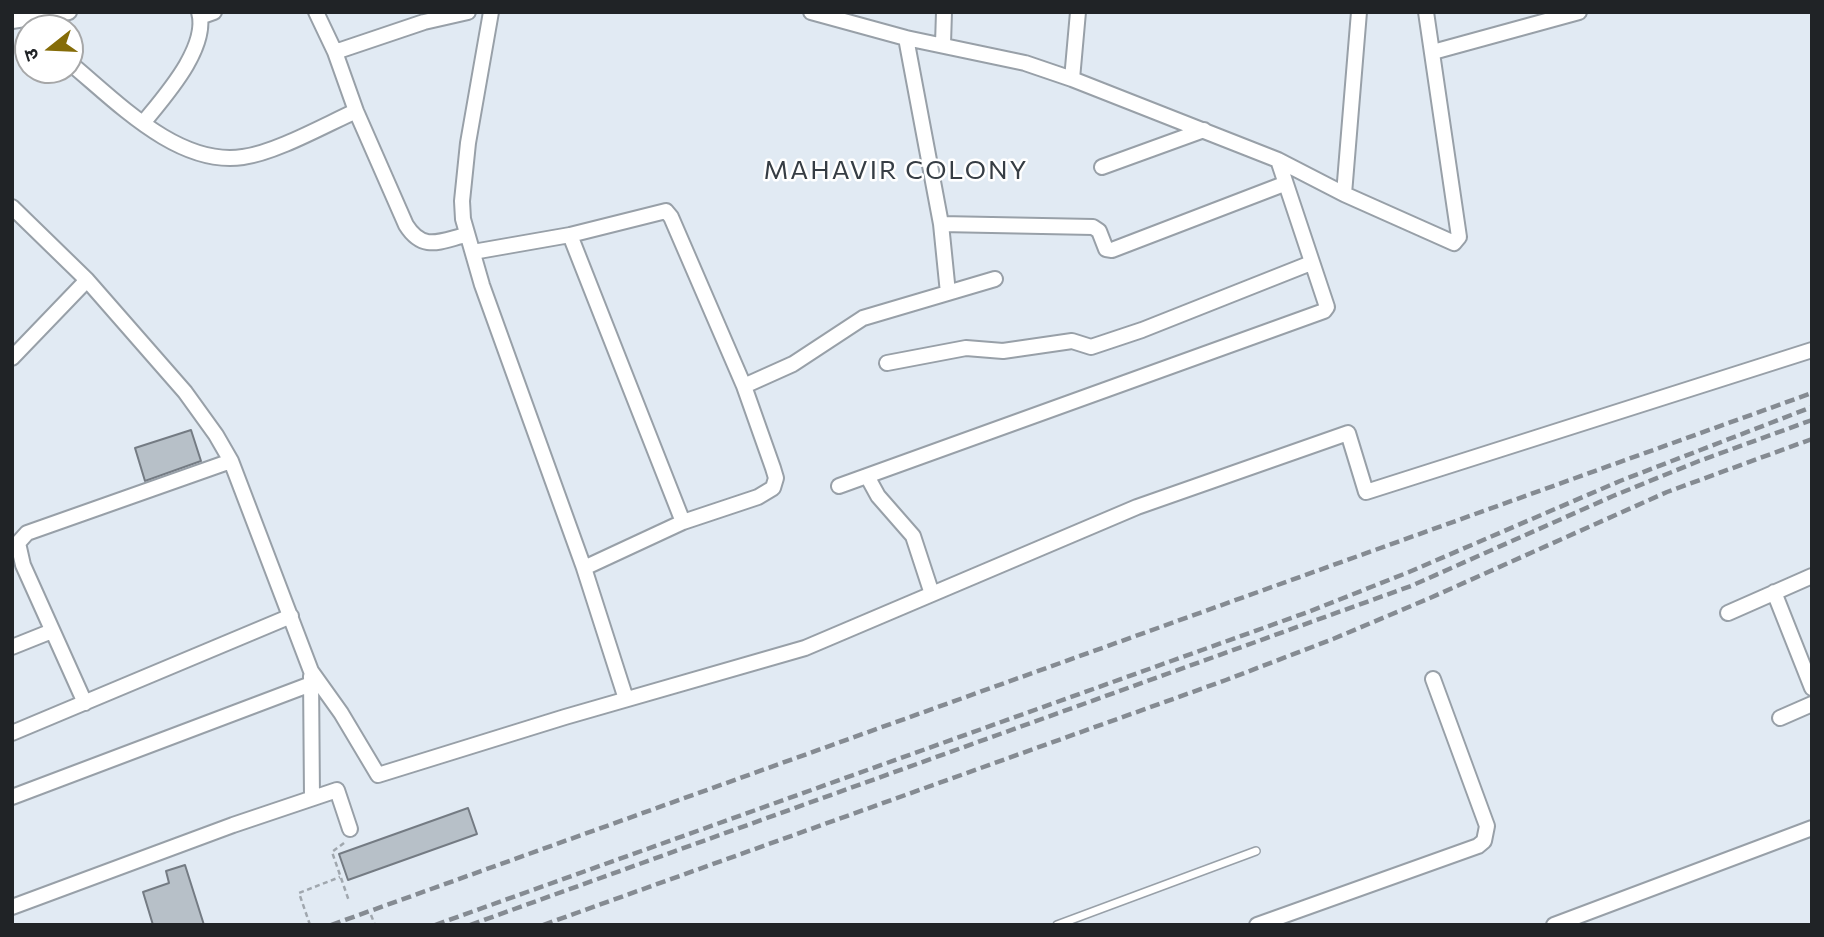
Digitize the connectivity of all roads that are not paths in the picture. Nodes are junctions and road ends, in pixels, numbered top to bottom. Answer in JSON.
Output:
{"nodes":[{"id":1,"x":316,"y":12,"type":"edge"},
{"id":2,"x":468,"y":12,"type":"edge"},
{"id":3,"x":491,"y":12,"type":"edge"},
{"id":4,"x":811,"y":12,"type":"edge"},
{"id":5,"x":944,"y":12,"type":"edge"},
{"id":6,"x":1078,"y":12,"type":"edge"},
{"id":7,"x":1359,"y":12,"type":"edge"},
{"id":8,"x":1426,"y":12,"type":"edge"},
{"id":9,"x":1578,"y":12,"type":"edge"},
{"id":10,"x":205,"y":14,"type":"edge"},
{"id":11,"x":1546,"y":17,"type":"edge"},
{"id":12,"x":906,"y":38,"type":"junction"},
{"id":13,"x":943,"y":44,"type":"junction"},
{"id":14,"x":335,"y":52,"type":"junction"},
{"id":15,"x":1433,"y":52,"type":"junction"},
{"id":16,"x":84,"y":74,"type":"edge"},
{"id":17,"x":1072,"y":79,"type":"junction"},
{"id":18,"x":356,"y":111,"type":"junction"},
{"id":19,"x":144,"y":123,"type":"junction"},
{"id":20,"x":1204,"y":130,"type":"junction"},
{"id":21,"x":1278,"y":160,"type":"junction"},
{"id":22,"x":1102,"y":167,"type":"dead end"},
{"id":23,"x":1284,"y":184,"type":"junction"},
{"id":24,"x":1344,"y":194,"type":"junction"},
{"id":25,"x":12,"y":208,"type":"edge"},
{"id":26,"x":941,"y":224,"type":"junction"},
{"id":27,"x":466,"y":235,"type":"junction"},
{"id":28,"x":570,"y":235,"type":"junction"},
{"id":29,"x":473,"y":252,"type":"junction"},
{"id":30,"x":1311,"y":264,"type":"junction"},
{"id":31,"x":995,"y":279,"type":"dead end"},
{"id":32,"x":87,"y":280,"type":"junction"},
{"id":33,"x":948,"y":293,"type":"junction"},
{"id":34,"x":1812,"y":350,"type":"edge"},
{"id":35,"x":12,"y":358,"type":"edge"},
{"id":36,"x":887,"y":362,"type":"dead end"},
{"id":37,"x":744,"y":386,"type":"junction"},
{"id":38,"x":231,"y":461,"type":"junction"},
{"id":39,"x":867,"y":475,"type":"junction"},
{"id":40,"x":839,"y":486,"type":"dead end"},
{"id":41,"x":683,"y":522,"type":"junction"},
{"id":42,"x":18,"y":567,"type":"edge"},
{"id":43,"x":584,"y":568,"type":"junction"},
{"id":44,"x":1812,"y":576,"type":"edge"},
{"id":45,"x":1774,"y":592,"type":"junction"},
{"id":46,"x":932,"y":594,"type":"junction"},
{"id":47,"x":1728,"y":613,"type":"dead end"},
{"id":48,"x":291,"y":617,"type":"junction"},
{"id":49,"x":52,"y":631,"type":"junction"},
{"id":50,"x":12,"y":646,"type":"edge"},
{"id":51,"x":311,"y":678,"type":"junction"},
{"id":52,"x":1433,"y":680,"type":"dead end"},
{"id":53,"x":1812,"y":688,"type":"edge"},
{"id":54,"x":626,"y":699,"type":"junction"},
{"id":55,"x":85,"y":703,"type":"junction"},
{"id":56,"x":1812,"y":704,"type":"edge"},
{"id":57,"x":1780,"y":718,"type":"dead end"},
{"id":58,"x":12,"y":733,"type":"edge"},
{"id":59,"x":12,"y":797,"type":"edge"},
{"id":60,"x":312,"y":798,"type":"junction"},
{"id":61,"x":1812,"y":828,"type":"edge"},
{"id":62,"x":350,"y":829,"type":"road end"},
{"id":63,"x":1256,"y":851,"type":"dead end"},
{"id":64,"x":12,"y":908,"type":"edge"},
{"id":65,"x":1058,"y":924,"type":"edge"},
{"id":66,"x":1257,"y":925,"type":"edge"},
{"id":67,"x":1554,"y":925,"type":"edge"}],
"edges":[{"from":1,"to":14,"type":"street"},
{"from":2,"to":14,"type":"street"},
{"from":3,"to":27,"type":"street"},
{"from":4,"to":12,"type":"street"},
{"from":5,"to":13,"type":"street"},
{"from":6,"to":17,"type":"street"},
{"from":7,"to":24,"type":"street"},
{"from":8,"to":15,"type":"street"},
{"from":9,"to":11,"type":"street"},
{"from":10,"to":19,"type":"street"},
{"from":11,"to":15,"type":"street"},
{"from":12,"to":13,"type":"street"},
{"from":12,"to":26,"type":"street"},
{"from":13,"to":17,"type":"street"},
{"from":14,"to":18,"type":"street"},
{"from":15,"to":24,"type":"street"},
{"from":16,"to":19,"type":"street"},
{"from":17,"to":20,"type":"street"},
{"from":18,"to":19,"type":"street"},
{"from":18,"to":27,"type":"street"},
{"from":20,"to":21,"type":"street"},
{"from":20,"to":22,"type":"street"},
{"from":21,"to":23,"type":"street"},
{"from":21,"to":24,"type":"street"},
{"from":23,"to":26,"type":"street"},
{"from":23,"to":30,"type":"street"},
{"from":25,"to":32,"type":"street"},
{"from":26,"to":33,"type":"street"},
{"from":27,"to":29,"type":"street"},
{"from":28,"to":29,"type":"street"},
{"from":28,"to":37,"type":"street"},
{"from":28,"to":41,"type":"street"},
{"from":29,"to":43,"type":"street"},
{"from":30,"to":36,"type":"street"},
{"from":30,"to":39,"type":"street"},
{"from":31,"to":33,"type":"street"},
{"from":32,"to":35,"type":"street"},
{"from":32,"to":38,"type":"street"},
{"from":33,"to":37,"type":"street"},
{"from":34,"to":46,"type":"street"},
{"from":37,"to":41,"type":"street"},
{"from":38,"to":42,"type":"street"},
{"from":38,"to":48,"type":"street"},
{"from":39,"to":40,"type":"street"},
{"from":39,"to":46,"type":"street"},
{"from":41,"to":43,"type":"street"},
{"from":42,"to":49,"type":"street"},
{"from":43,"to":54,"type":"street"},
{"from":44,"to":45,"type":"street"},
{"from":45,"to":47,"type":"street"},
{"from":45,"to":53,"type":"street"},
{"from":46,"to":54,"type":"street"},
{"from":48,"to":51,"type":"street"},
{"from":48,"to":55,"type":"street"},
{"from":49,"to":50,"type":"street"},
{"from":49,"to":55,"type":"street"},
{"from":51,"to":54,"type":"street"},
{"from":51,"to":59,"type":"street"},
{"from":51,"to":60,"type":"street"},
{"from":52,"to":66,"type":"street"},
{"from":55,"to":58,"type":"street"},
{"from":56,"to":57,"type":"street"},
{"from":60,"to":62,"type":"street"},
{"from":60,"to":64,"type":"street"},
{"from":61,"to":67,"type":"street"},
{"from":63,"to":65,"type":"lane"}]}
